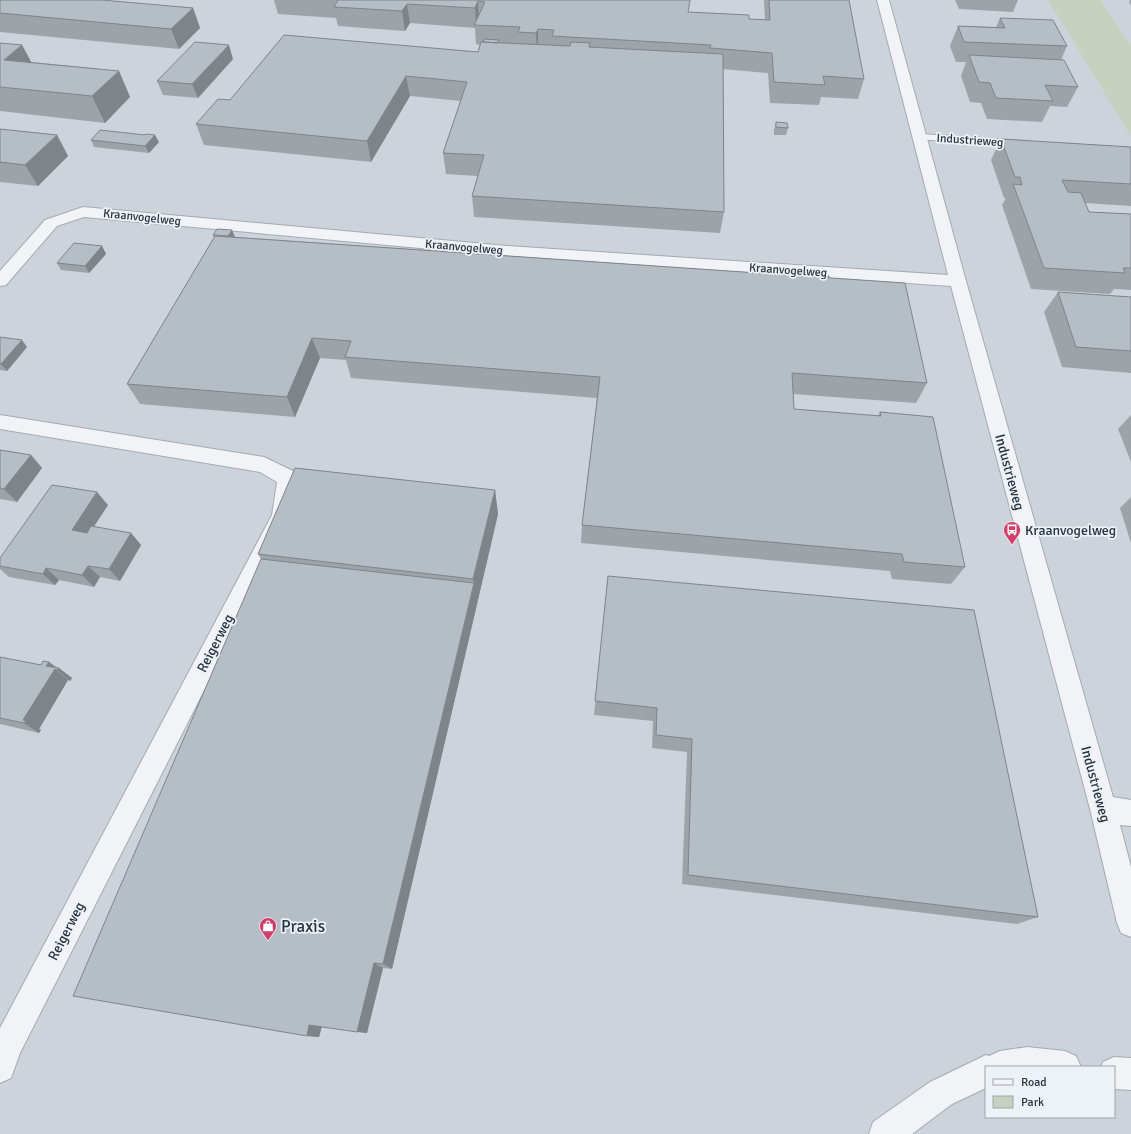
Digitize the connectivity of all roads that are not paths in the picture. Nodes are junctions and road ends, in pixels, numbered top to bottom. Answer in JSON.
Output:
{"nodes":[{"id":1,"x":883,"y":0,"type":"edge"},
{"id":2,"x":921,"y":137,"type":"junction"},
{"id":3,"x":1037,"y":144,"type":"edge"},
{"id":4,"x":0,"y":281,"type":"edge"},
{"id":5,"x":958,"y":281,"type":"junction"},
{"id":6,"x":0,"y":422,"type":"edge"},
{"id":7,"x":1103,"y":809,"type":"junction"},
{"id":8,"x":1131,"y":813,"type":"edge"},
{"id":9,"x":1131,"y":923,"type":"edge"},
{"id":10,"x":1007,"y":1066,"type":"edge"},
{"id":11,"x":1056,"y":1066,"type":"edge"},
{"id":12,"x":0,"y":1067,"type":"edge"},
{"id":13,"x":985,"y":1071,"type":"edge"},
{"id":14,"x":1115,"y":1072,"type":"edge"},
{"id":15,"x":1131,"y":1074,"type":"edge"},
{"id":16,"x":888,"y":1133,"type":"edge"}],
"edges":[{"from":1,"to":2,"type":"street","name":"Industrieweg"},
{"from":2,"to":3,"type":"lane","name":"Industrieweg"},
{"from":2,"to":5,"type":"street","name":"Industrieweg"},
{"from":4,"to":5,"type":"street","name":"Kraanvogelweg"},
{"from":5,"to":7,"type":"street","name":"Industrieweg"},
{"from":6,"to":12,"type":"street","name":"Reigerweg"},
{"from":7,"to":8,"type":"street"},
{"from":7,"to":9,"type":"street","name":"Industrieweg"},
{"from":10,"to":11,"type":"street"},
{"from":13,"to":16,"type":"street"},
{"from":14,"to":15,"type":"street"}]}
